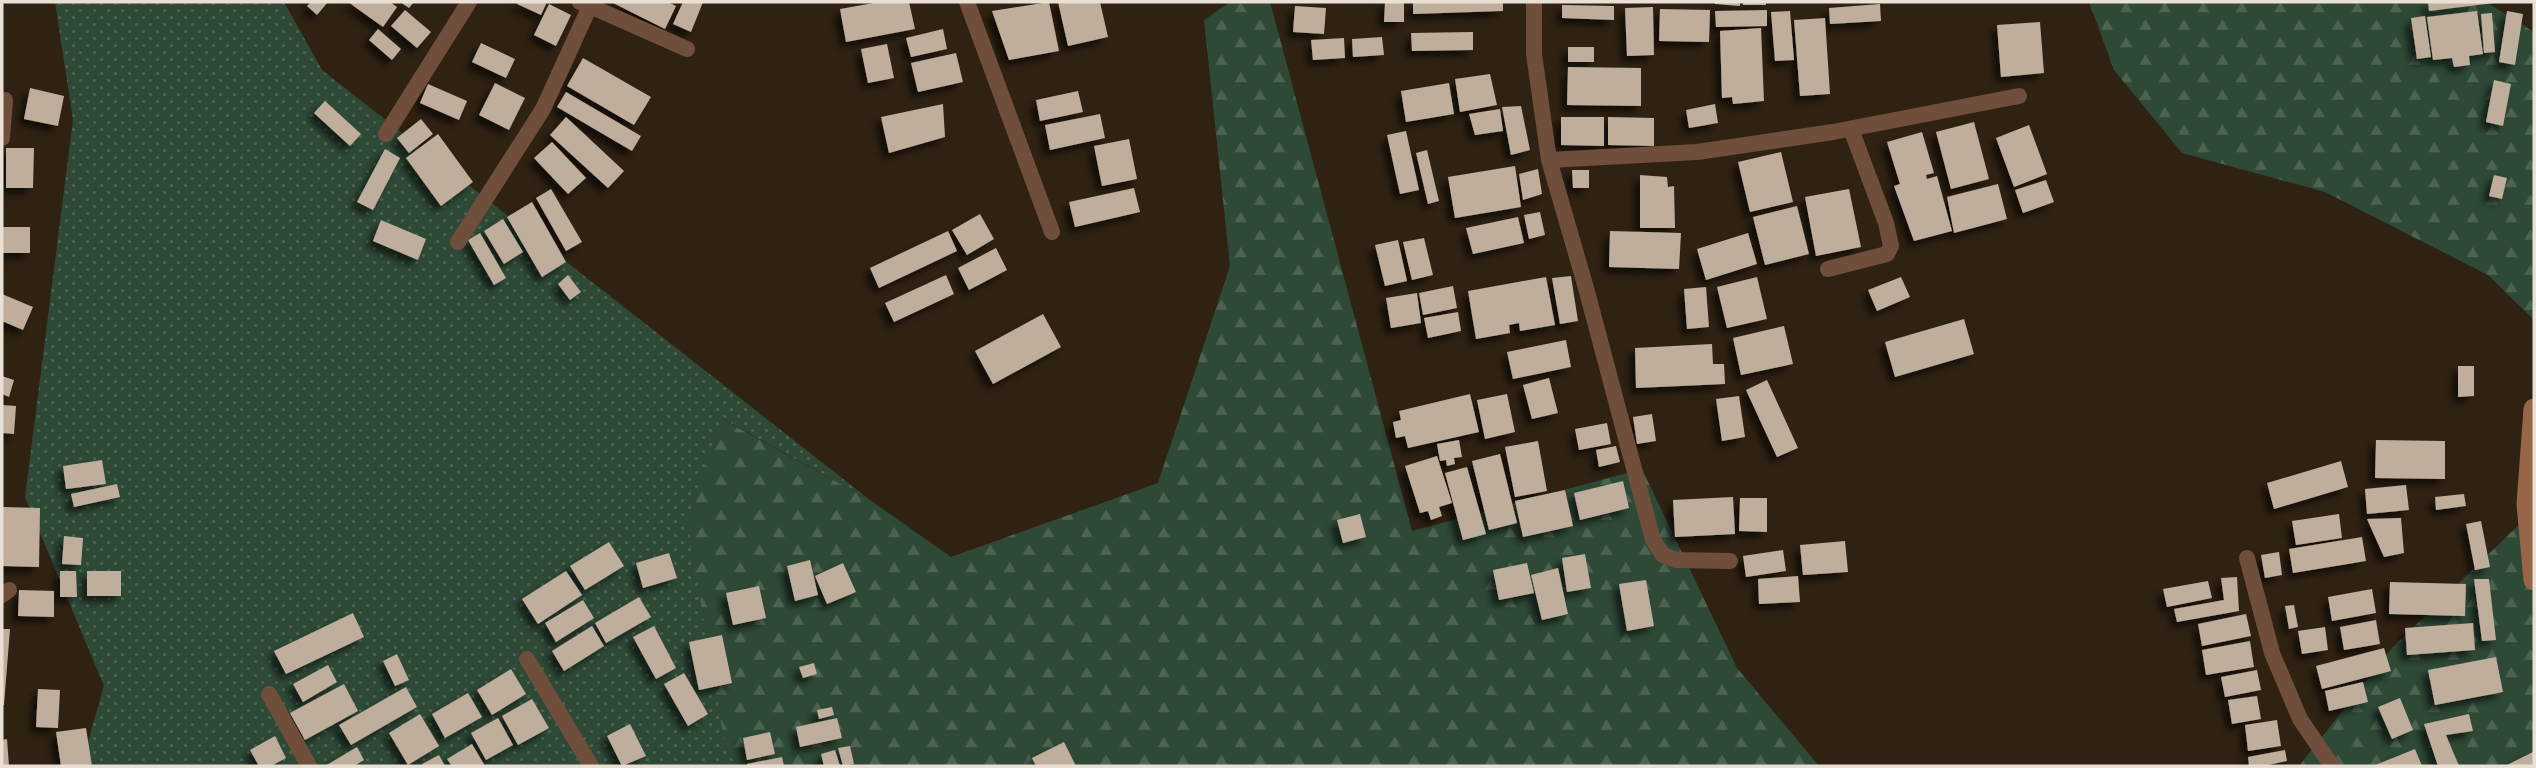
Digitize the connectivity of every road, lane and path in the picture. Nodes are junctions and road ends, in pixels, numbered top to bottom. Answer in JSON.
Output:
{"nodes":[{"id":1,"x":469,"y":2,"type":"edge"},
{"id":2,"x":967,"y":2,"type":"edge"},
{"id":3,"x":1534,"y":2,"type":"edge"},
{"id":4,"x":585,"y":4,"type":"edge"},
{"id":5,"x":687,"y":49,"type":"dead end"},
{"id":6,"x":2019,"y":96,"type":"dead end"},
{"id":7,"x":5,"y":100,"type":"dead end"},
{"id":8,"x":1851,"y":129,"type":"junction"},
{"id":9,"x":386,"y":134,"type":"dead end"},
{"id":10,"x":2,"y":138,"type":"edge"},
{"id":11,"x":1549,"y":160,"type":"junction"},
{"id":12,"x":1052,"y":232,"type":"dead end"},
{"id":13,"x":458,"y":242,"type":"dead end"},
{"id":14,"x":1828,"y":269,"type":"dead end"},
{"id":15,"x":2534,"y":409,"type":"edge"},
{"id":16,"x":2247,"y":558,"type":"dead end"},
{"id":17,"x":1730,"y":561,"type":"dead end"},
{"id":18,"x":2534,"y":580,"type":"edge"},
{"id":19,"x":527,"y":659,"type":"dead end"},
{"id":20,"x":269,"y":694,"type":"dead end"},
{"id":21,"x":309,"y":766,"type":"edge"},
{"id":22,"x":591,"y":766,"type":"edge"},
{"id":23,"x":2332,"y":766,"type":"edge"}],
"edges":[{"from":1,"to":9,"type":"street"},
{"from":2,"to":12,"type":"street"},
{"from":3,"to":11,"type":"street"},
{"from":4,"to":5,"type":"street"},
{"from":4,"to":13,"type":"street"},
{"from":6,"to":8,"type":"street"},
{"from":7,"to":10,"type":"street"},
{"from":8,"to":11,"type":"street"},
{"from":8,"to":14,"type":"street"},
{"from":11,"to":17,"type":"street"},
{"from":15,"to":18,"type":"street"},
{"from":16,"to":23,"type":"street"},
{"from":19,"to":22,"type":"street"},
{"from":20,"to":21,"type":"street"}]}
